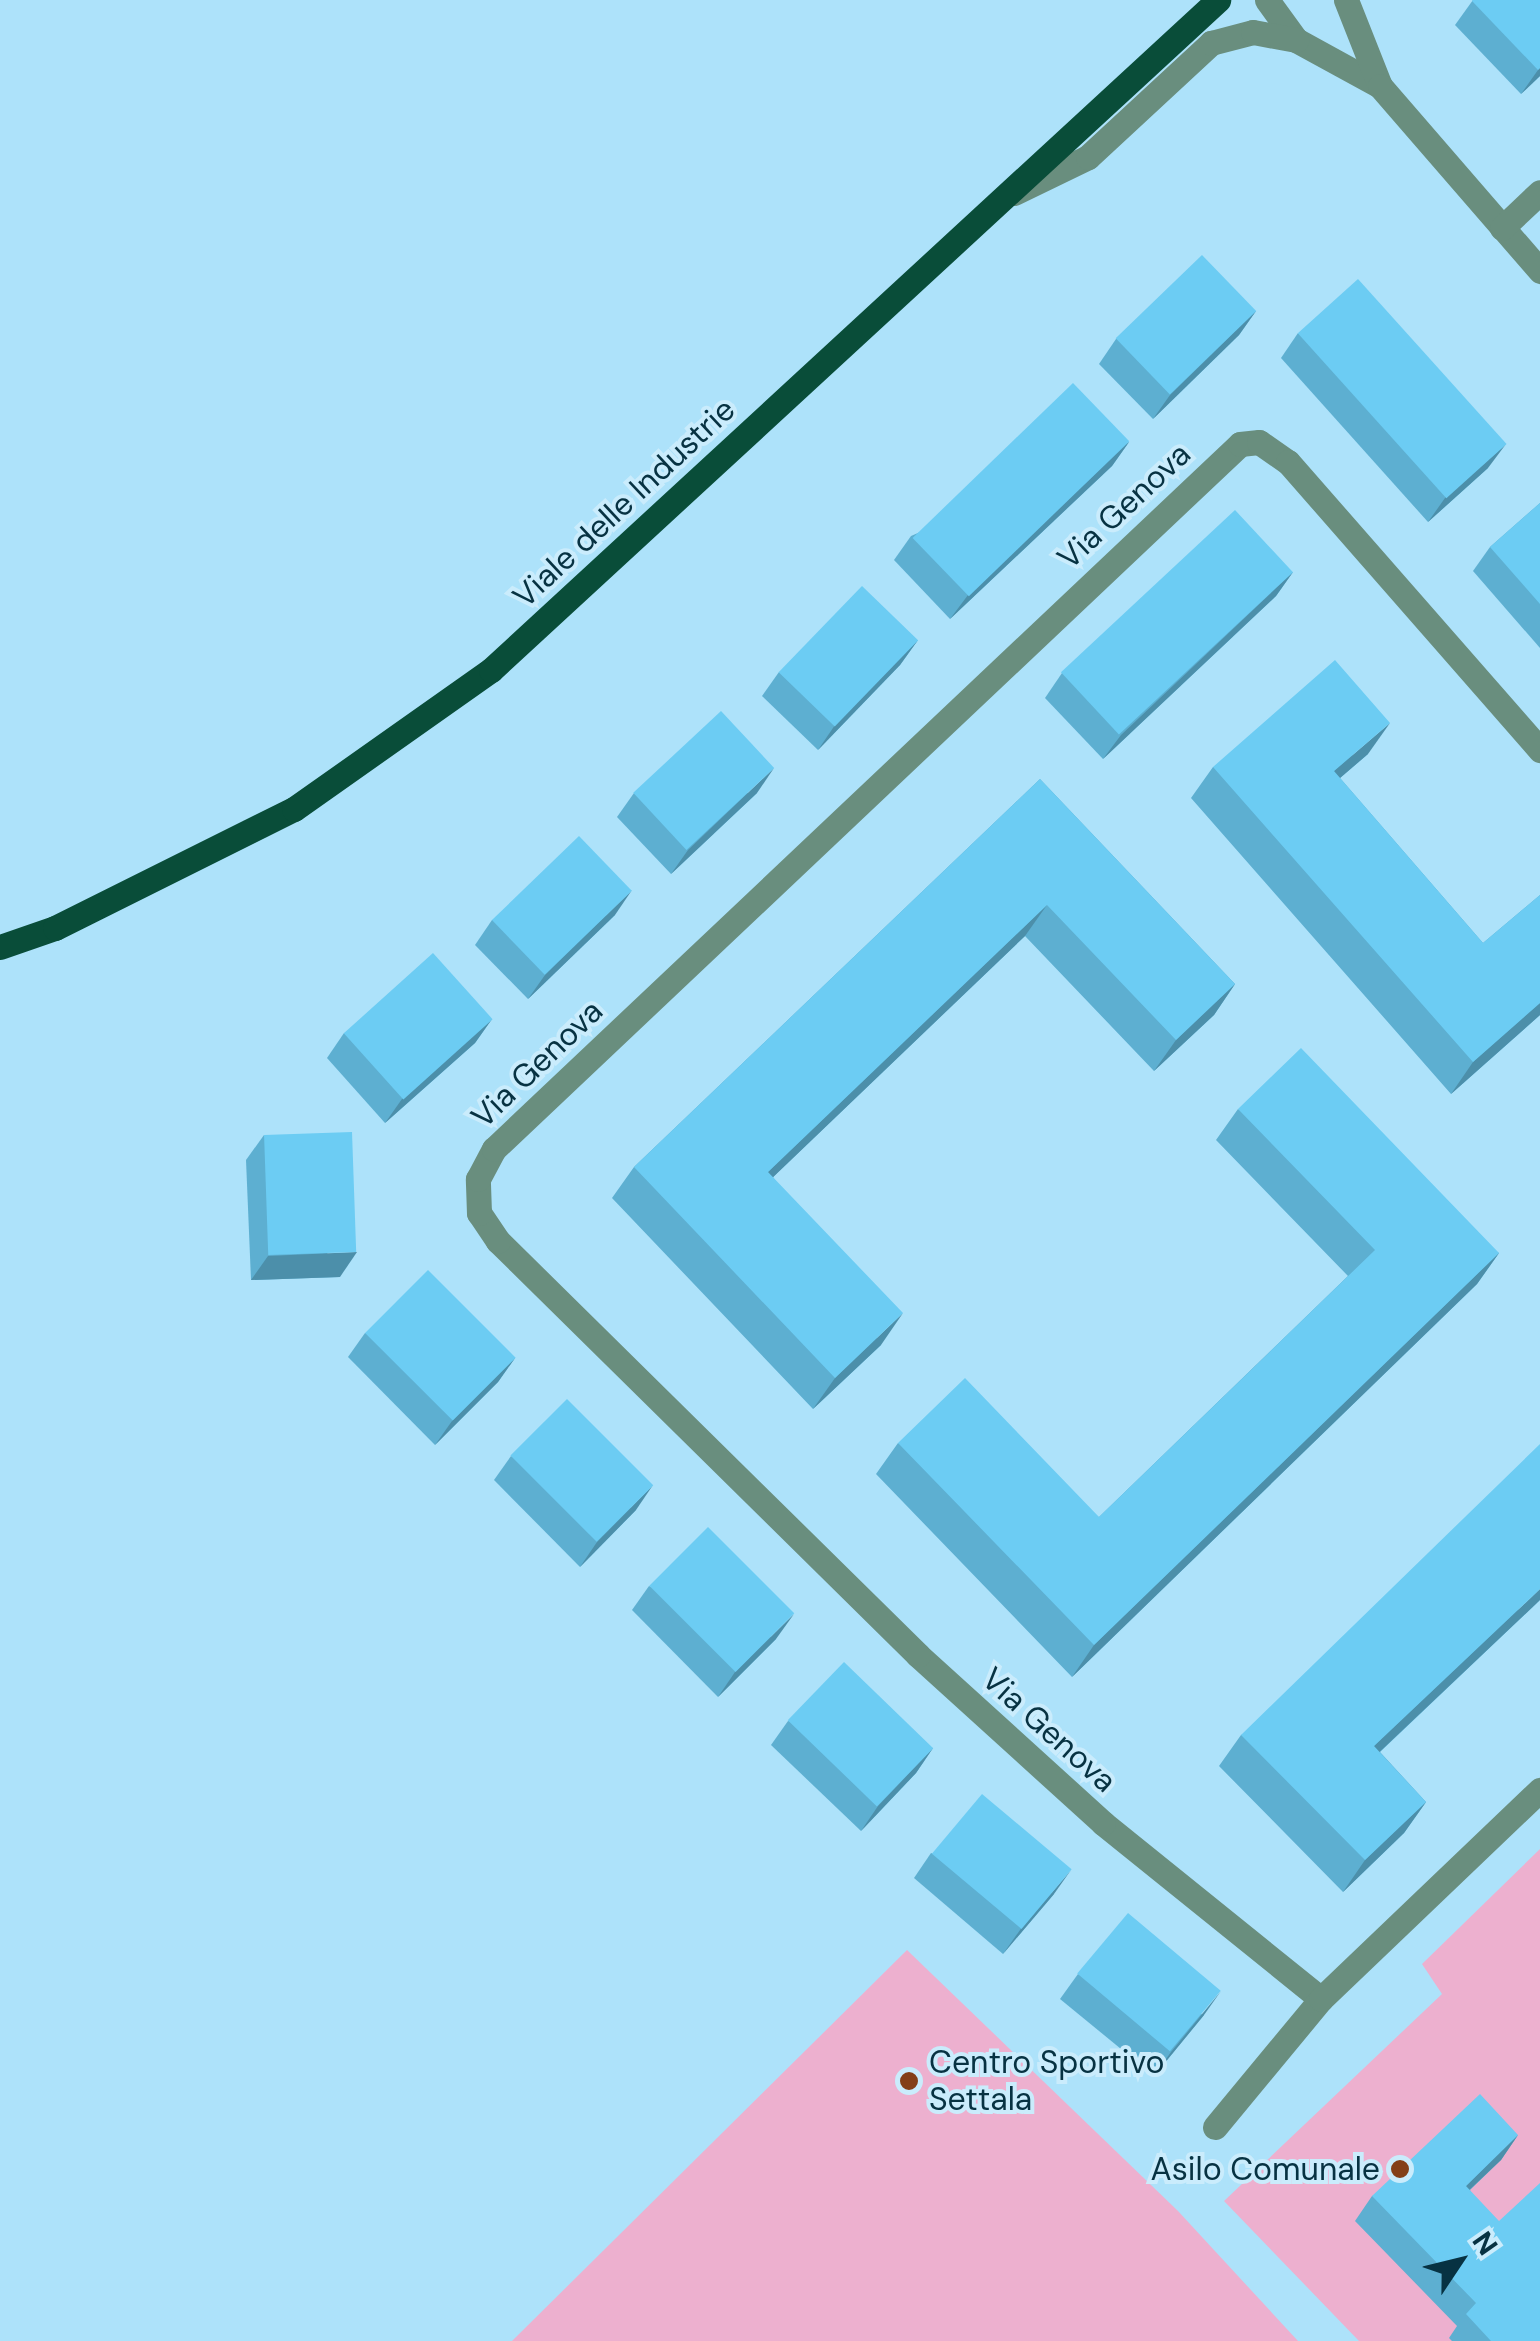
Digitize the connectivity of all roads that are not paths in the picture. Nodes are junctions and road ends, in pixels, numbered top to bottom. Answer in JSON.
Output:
{"nodes":[{"id":1,"x":1218,"y":0,"type":"edge"},
{"id":2,"x":1267,"y":0,"type":"edge"},
{"id":3,"x":1328,"y":0,"type":"edge"},
{"id":4,"x":1346,"y":0,"type":"edge"},
{"id":5,"x":1296,"y":40,"type":"junction"},
{"id":6,"x":1368,"y":58,"type":"junction"},
{"id":7,"x":1380,"y":86,"type":"junction"},
{"id":8,"x":1540,"y":192,"type":"edge"},
{"id":9,"x":996,"y":201,"type":"junction"},
{"id":10,"x":1502,"y":228,"type":"junction"},
{"id":11,"x":1540,"y":271,"type":"edge"},
{"id":12,"x":1540,"y":750,"type":"edge"},
{"id":13,"x":0,"y":947,"type":"edge"},
{"id":14,"x":1540,"y":1790,"type":"edge"},
{"id":15,"x":1321,"y":1998,"type":"junction"},
{"id":16,"x":1215,"y":2127,"type":"dead end"}],
"edges":[{"from":1,"to":9,"type":"main road","name":"Viale delle Industrie"},
{"from":2,"to":5,"type":"street"},
{"from":3,"to":6,"type":"street"},
{"from":4,"to":6,"type":"street"},
{"from":5,"to":7,"type":"street"},
{"from":5,"to":9,"type":"street"},
{"from":6,"to":7,"type":"street"},
{"from":7,"to":10,"type":"street"},
{"from":8,"to":10,"type":"street"},
{"from":9,"to":13,"type":"main road","name":"Viale delle Industrie"},
{"from":10,"to":11,"type":"street"},
{"from":12,"to":15,"type":"street","name":"Via Genova"},
{"from":14,"to":15,"type":"street"},
{"from":15,"to":16,"type":"street"}]}
